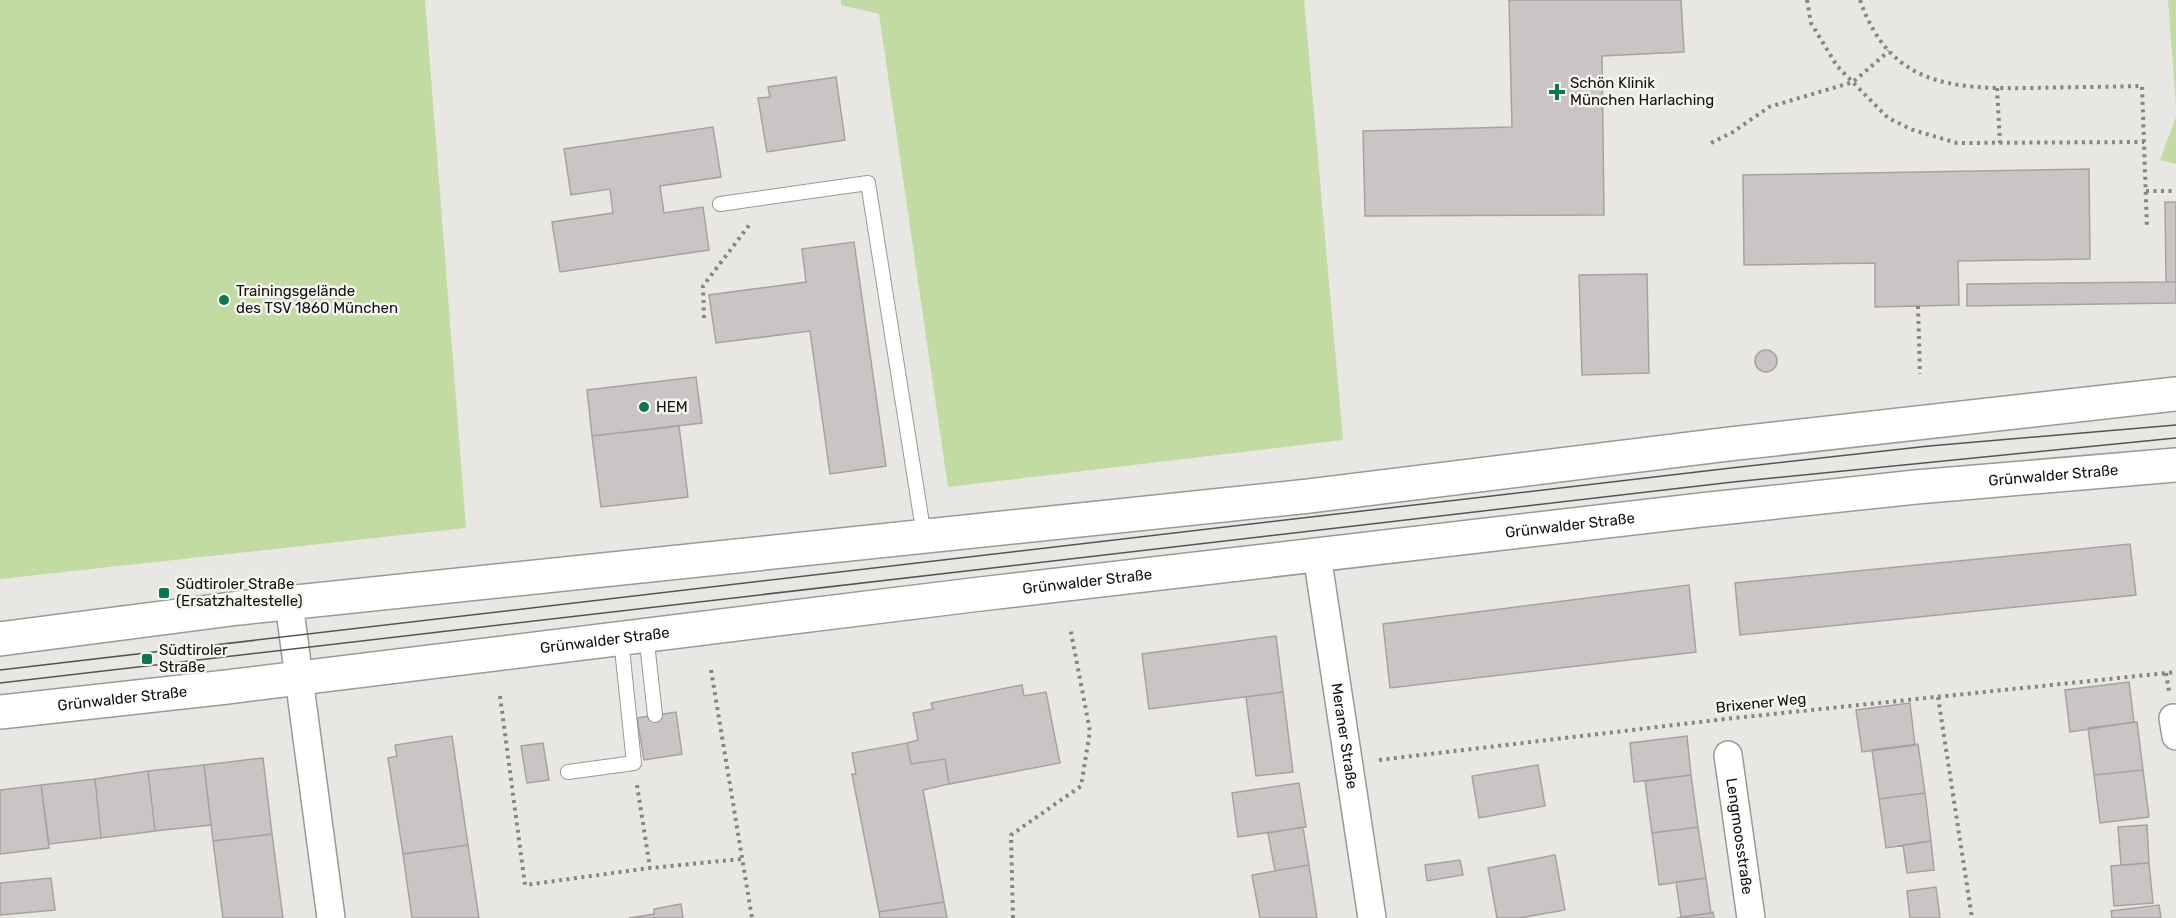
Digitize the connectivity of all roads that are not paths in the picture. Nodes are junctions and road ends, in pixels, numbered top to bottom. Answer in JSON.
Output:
{"nodes":[{"id":1,"x":720,"y":204,"type":"dead end"},
{"id":2,"x":2176,"y":394,"type":"edge"},
{"id":3,"x":2176,"y":465,"type":"edge"},
{"id":4,"x":924,"y":536,"type":"junction"},
{"id":5,"x":1317,"y":555,"type":"junction"},
{"id":6,"x":289,"y":603,"type":"junction"},
{"id":7,"x":633,"y":635,"type":"junction"},
{"id":8,"x":0,"y":639,"type":"edge"},
{"id":9,"x":298,"y":678,"type":"junction"},
{"id":10,"x":0,"y":712,"type":"edge"},
{"id":11,"x":655,"y":715,"type":"dead end"},
{"id":12,"x":1728,"y":755,"type":"dead end"},
{"id":13,"x":568,"y":772,"type":"dead end"},
{"id":14,"x":331,"y":918,"type":"edge"},
{"id":15,"x":1372,"y":918,"type":"edge"},
{"id":16,"x":1751,"y":918,"type":"edge"}],
"edges":[{"from":1,"to":4,"type":"lane"},
{"from":2,"to":4,"type":"main road"},
{"from":3,"to":5,"type":"main road","name":"Grünwalder Straße"},
{"from":4,"to":6,"type":"main road"},
{"from":5,"to":7,"type":"main road","name":"Grünwalder Straße"},
{"from":5,"to":15,"type":"street","name":"Meraner Straße"},
{"from":6,"to":8,"type":"main road"},
{"from":6,"to":9,"type":"street"},
{"from":7,"to":9,"type":"main road","name":"Grünwalder Straße"},
{"from":7,"to":11,"type":"lane"},
{"from":7,"to":13,"type":"lane"},
{"from":9,"to":10,"type":"main road","name":"Grünwalder Straße"},
{"from":9,"to":14,"type":"street"},
{"from":12,"to":16,"type":"street","name":"Lengmoosstraße"}]}
